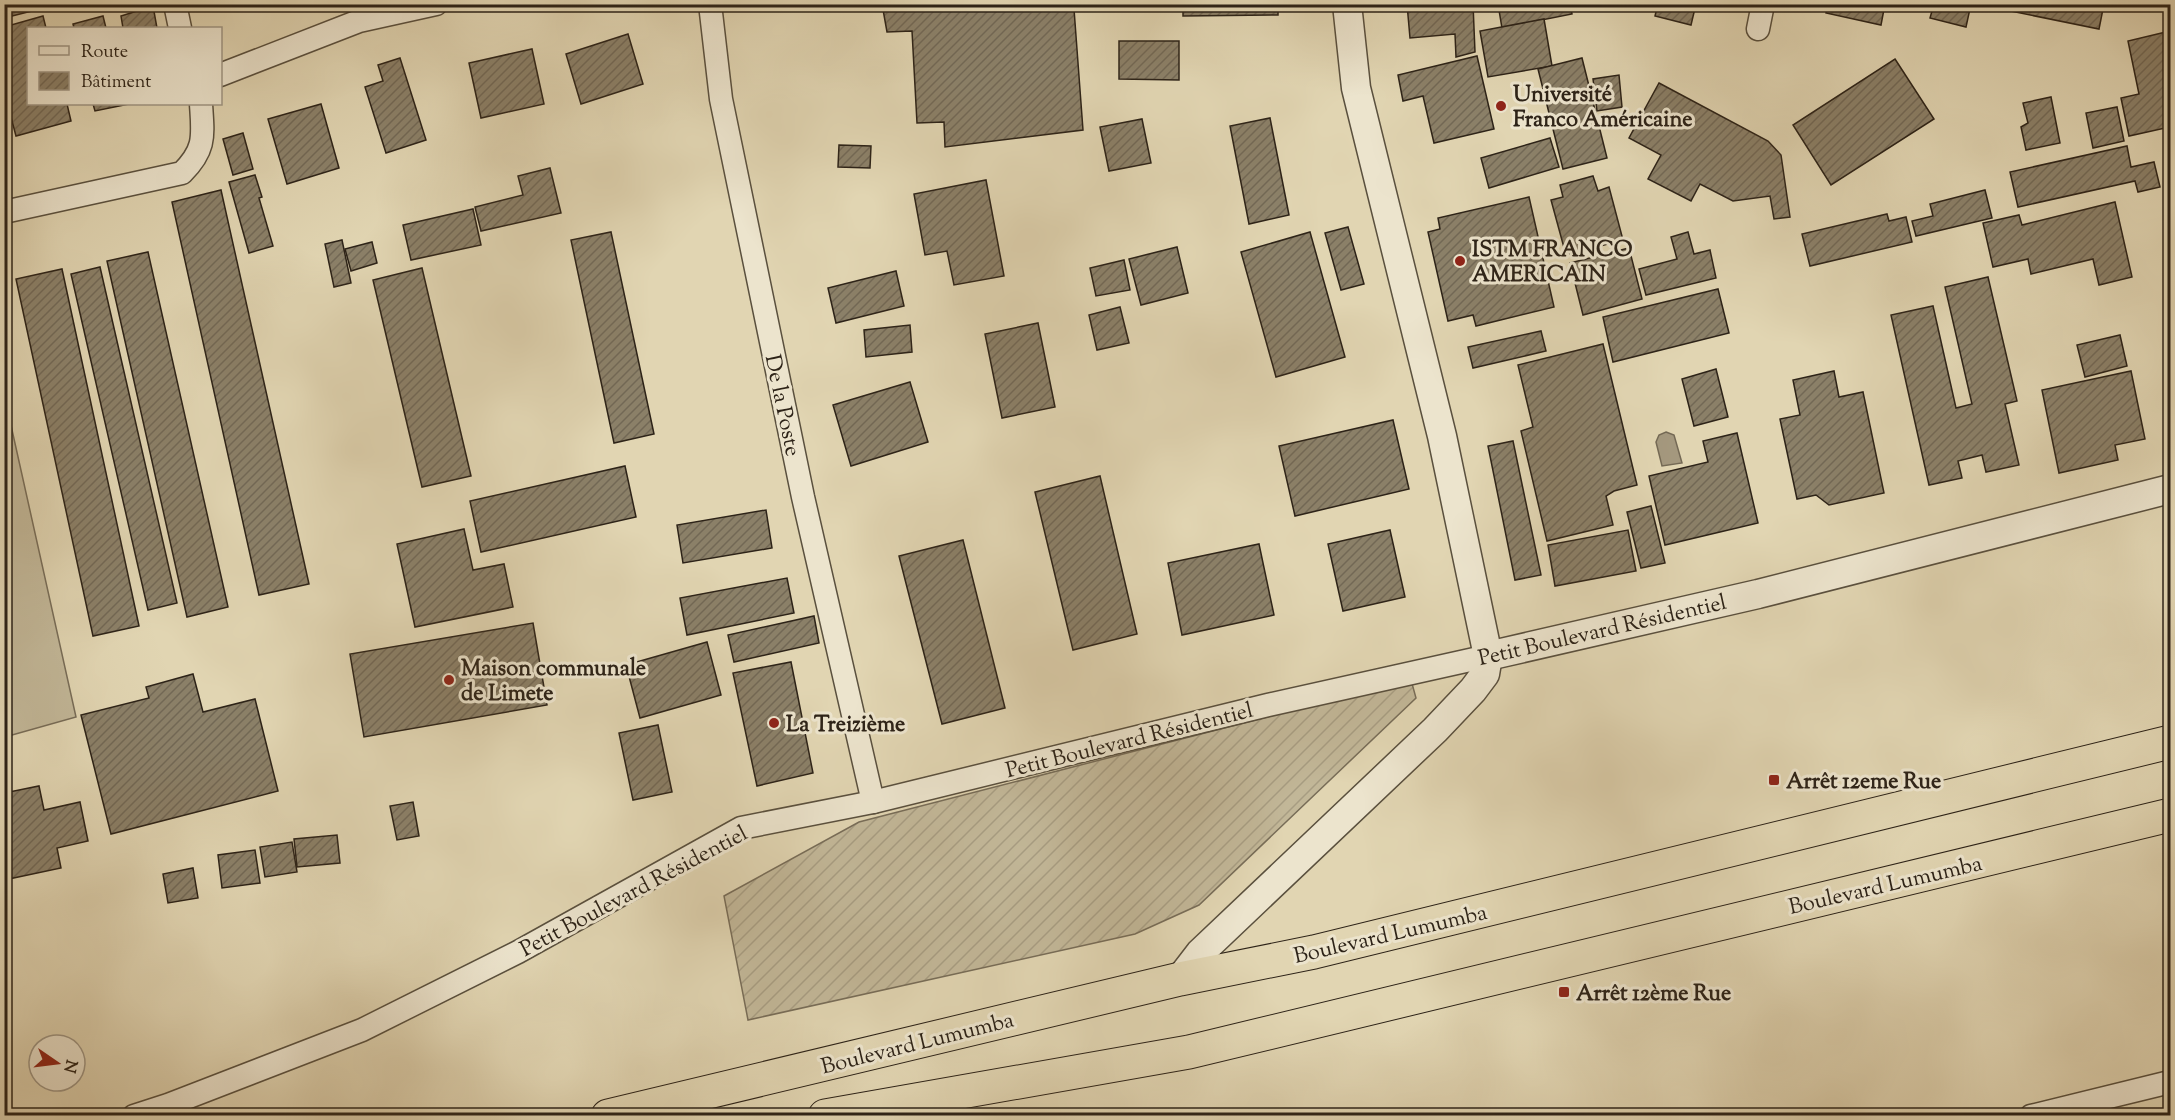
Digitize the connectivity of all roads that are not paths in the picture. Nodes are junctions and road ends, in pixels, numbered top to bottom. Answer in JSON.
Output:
{"nodes":[{"id":1,"x":175,"y":4,"type":"edge"},
{"id":2,"x":436,"y":4,"type":"edge"},
{"id":3,"x":710,"y":4,"type":"edge"},
{"id":4,"x":1347,"y":4,"type":"edge"},
{"id":5,"x":1763,"y":4,"type":"edge"},
{"id":6,"x":180,"y":27,"type":"edge"},
{"id":7,"x":1758,"y":29,"type":"dead end"},
{"id":8,"x":222,"y":74,"type":"edge"},
{"id":9,"x":201,"y":105,"type":"edge"},
{"id":10,"x":4,"y":212,"type":"edge"},
{"id":11,"x":2170,"y":489,"type":"edge"},
{"id":12,"x":1488,"y":656,"type":"junction"},
{"id":13,"x":2170,"y":742,"type":"edge"},
{"id":14,"x":873,"y":802,"type":"junction"},
{"id":15,"x":2170,"y":815,"type":"edge"},
{"id":16,"x":1180,"y":979,"type":"junction"},
{"id":17,"x":2170,"y":1082,"type":"edge"},
{"id":18,"x":134,"y":1116,"type":"edge"},
{"id":19,"x":608,"y":1116,"type":"edge"},
{"id":20,"x":825,"y":1116,"type":"edge"},
{"id":21,"x":2031,"y":1116,"type":"edge"}],
"edges":[{"from":1,"to":6,"type":"street"},
{"from":2,"to":8,"type":"street"},
{"from":3,"to":14,"type":"street","name":"De la Poste"},
{"from":4,"to":12,"type":"street"},
{"from":5,"to":7,"type":"street"},
{"from":9,"to":10,"type":"street"},
{"from":11,"to":12,"type":"street","name":"Petit Boulevard Résidentiel"},
{"from":12,"to":14,"type":"street","name":"Petit Boulevard Résidentiel"},
{"from":12,"to":16,"type":"street"},
{"from":13,"to":16,"type":"highway","name":"Boulevard Lumumba"},
{"from":14,"to":18,"type":"street","name":"Petit Boulevard Résidentiel"},
{"from":15,"to":20,"type":"highway","name":"Boulevard Lumumba"},
{"from":16,"to":19,"type":"highway","name":"Boulevard Lumumba"},
{"from":17,"to":21,"type":"street"}]}
